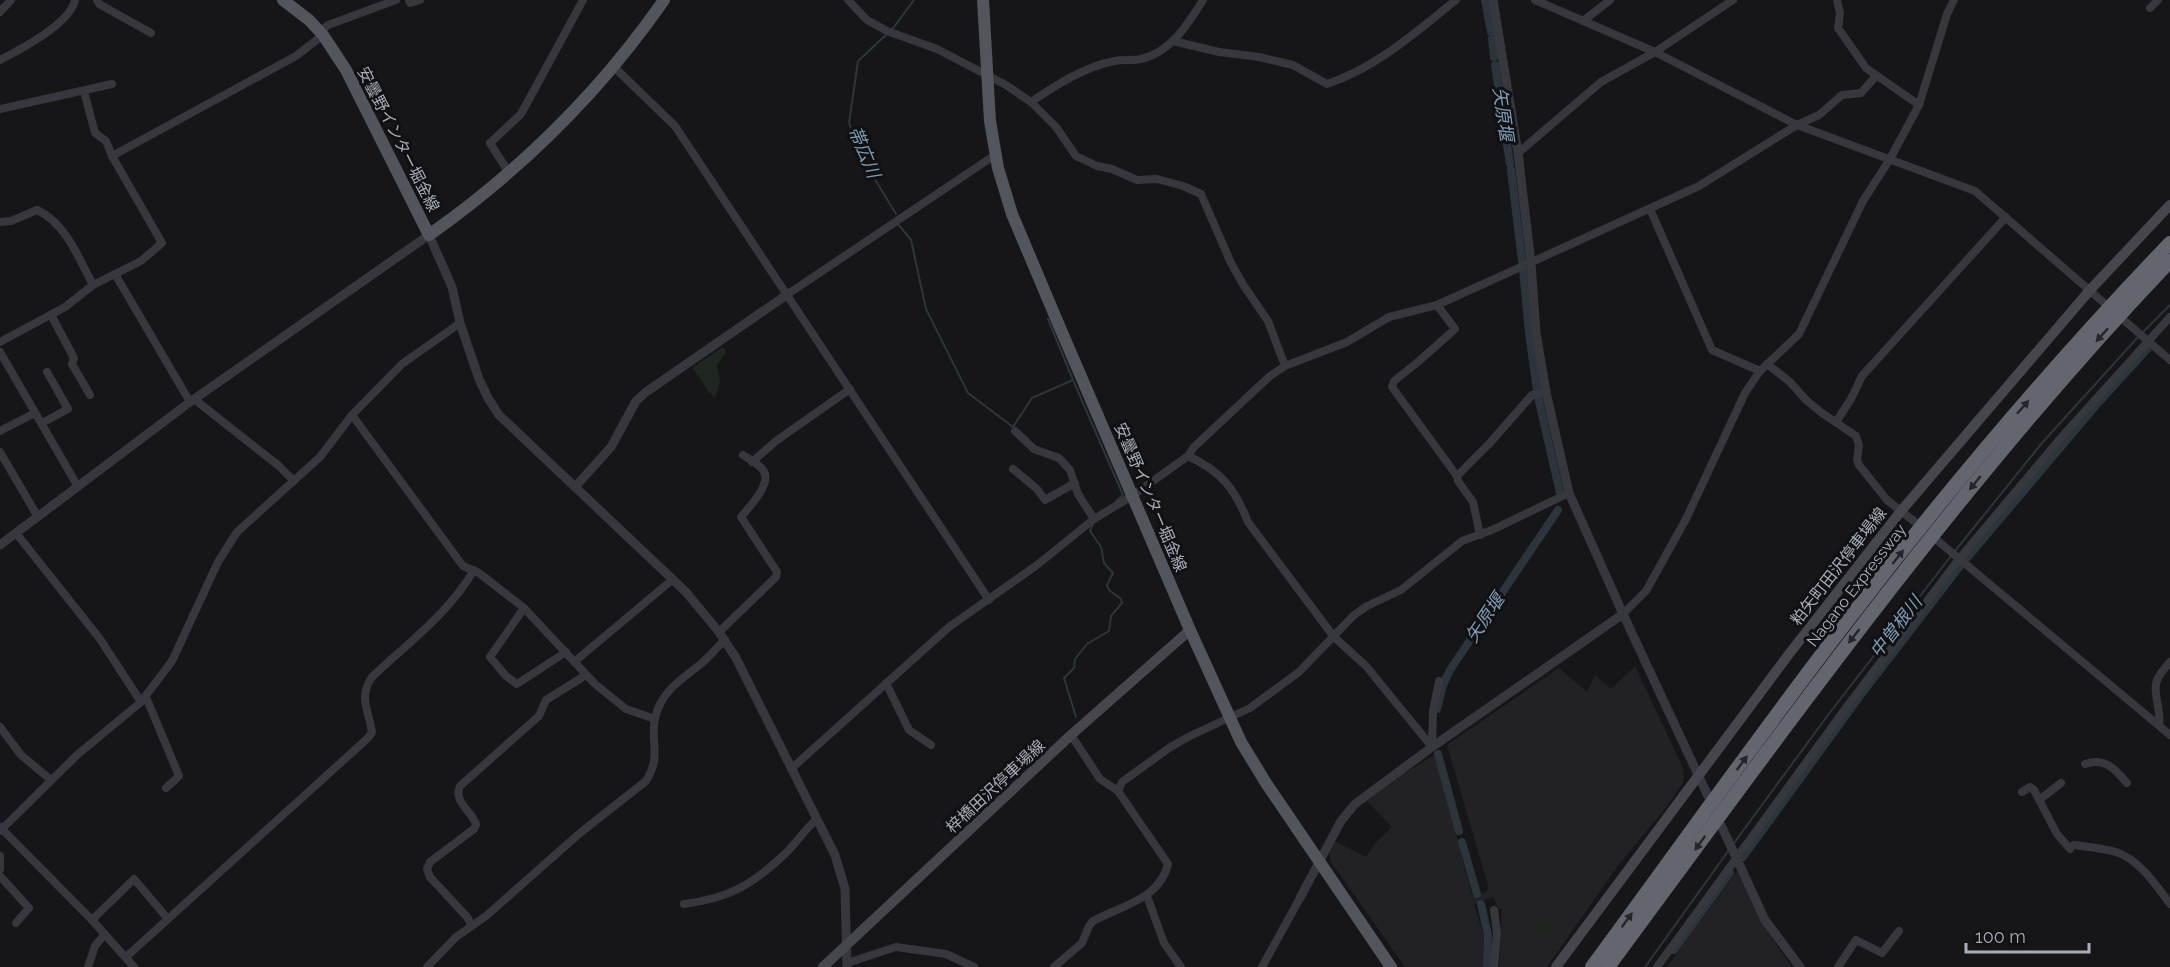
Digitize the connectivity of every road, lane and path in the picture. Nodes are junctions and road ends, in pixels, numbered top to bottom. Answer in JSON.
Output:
{"nodes":[{"id":1,"x":11,"y":0,"type":"edge"},
{"id":2,"x":75,"y":0,"type":"edge"},
{"id":3,"x":97,"y":0,"type":"edge"},
{"id":4,"x":283,"y":0,"type":"edge"},
{"id":5,"x":396,"y":0,"type":"edge"},
{"id":6,"x":409,"y":0,"type":"edge"},
{"id":7,"x":420,"y":0,"type":"edge"},
{"id":8,"x":582,"y":0,"type":"edge"},
{"id":9,"x":664,"y":0,"type":"edge"},
{"id":10,"x":848,"y":0,"type":"edge"},
{"id":11,"x":983,"y":0,"type":"edge"},
{"id":12,"x":1203,"y":0,"type":"edge"},
{"id":13,"x":1456,"y":0,"type":"edge"},
{"id":14,"x":1493,"y":0,"type":"edge"},
{"id":15,"x":1535,"y":0,"type":"edge"},
{"id":16,"x":1610,"y":0,"type":"edge"},
{"id":17,"x":1733,"y":0,"type":"edge"},
{"id":18,"x":1837,"y":0,"type":"edge"},
{"id":19,"x":1954,"y":0,"type":"edge"},
{"id":20,"x":2158,"y":0,"type":"edge"},
{"id":21,"x":2150,"y":8,"type":"dead end"},
{"id":22,"x":0,"y":12,"type":"edge"},
{"id":23,"x":1583,"y":21,"type":"junction"},
{"id":24,"x":151,"y":33,"type":"dead end"},
{"id":25,"x":321,"y":34,"type":"junction"},
{"id":26,"x":1173,"y":41,"type":"junction"},
{"id":27,"x":1655,"y":52,"type":"junction"},
{"id":28,"x":1,"y":59,"type":"edge"},
{"id":29,"x":614,"y":67,"type":"junction"},
{"id":30,"x":986,"y":76,"type":"junction"},
{"id":31,"x":1876,"y":76,"type":"junction"},
{"id":32,"x":112,"y":84,"type":"dead end"},
{"id":33,"x":84,"y":91,"type":"junction"},
{"id":34,"x":1031,"y":102,"type":"junction"},
{"id":35,"x":1919,"y":105,"type":"junction"},
{"id":36,"x":0,"y":109,"type":"edge"},
{"id":37,"x":1797,"y":125,"type":"junction"},
{"id":38,"x":1518,"y":153,"type":"junction"},
{"id":39,"x":995,"y":155,"type":"junction"},
{"id":40,"x":112,"y":156,"type":"junction"},
{"id":41,"x":1890,"y":159,"type":"junction"},
{"id":42,"x":509,"y":173,"type":"junction"},
{"id":43,"x":2170,"y":205,"type":"edge"},
{"id":44,"x":1650,"y":209,"type":"junction"},
{"id":45,"x":2006,"y":217,"type":"junction"},
{"id":46,"x":0,"y":222,"type":"edge"},
{"id":47,"x":429,"y":235,"type":"junction"},
{"id":48,"x":2170,"y":243,"type":"edge"},
{"id":49,"x":2170,"y":261,"type":"edge"},
{"id":50,"x":1531,"y":263,"type":"junction"},
{"id":51,"x":115,"y":274,"type":"junction"},
{"id":52,"x":93,"y":285,"type":"junction"},
{"id":53,"x":2090,"y":290,"type":"junction"},
{"id":54,"x":788,"y":294,"type":"junction"},
{"id":55,"x":2103,"y":302,"type":"dead end"},
{"id":56,"x":1437,"y":305,"type":"junction"},
{"id":57,"x":51,"y":315,"type":"junction"},
{"id":58,"x":2170,"y":317,"type":"edge"},
{"id":59,"x":460,"y":322,"type":"junction"},
{"id":60,"x":2126,"y":322,"type":"dead end"},
{"id":61,"x":2148,"y":341,"type":"junction"},
{"id":62,"x":0,"y":342,"type":"edge"},
{"id":63,"x":0,"y":352,"type":"edge"},
{"id":64,"x":2170,"y":360,"type":"edge"},
{"id":65,"x":1285,"y":366,"type":"junction"},
{"id":66,"x":1763,"y":368,"type":"junction"},
{"id":67,"x":47,"y":372,"type":"dead end"},
{"id":68,"x":850,"y":389,"type":"junction"},
{"id":69,"x":1546,"y":392,"type":"junction"},
{"id":70,"x":90,"y":395,"type":"dead end"},
{"id":71,"x":192,"y":400,"type":"junction"},
{"id":72,"x":35,"y":412,"type":"junction"},
{"id":73,"x":352,"y":415,"type":"junction"},
{"id":74,"x":1836,"y":422,"type":"junction"},
{"id":75,"x":42,"y":423,"type":"junction"},
{"id":76,"x":0,"y":431,"type":"edge"},
{"id":77,"x":1016,"y":431,"type":"dead end"},
{"id":78,"x":0,"y":452,"type":"edge"},
{"id":79,"x":743,"y":455,"type":"dead end"},
{"id":80,"x":1188,"y":456,"type":"junction"},
{"id":81,"x":752,"y":462,"type":"junction"},
{"id":82,"x":1013,"y":469,"type":"dead end"},
{"id":83,"x":1457,"y":476,"type":"junction"},
{"id":84,"x":294,"y":481,"type":"junction"},
{"id":85,"x":1075,"y":483,"type":"junction"},
{"id":86,"x":77,"y":485,"type":"junction"},
{"id":87,"x":574,"y":487,"type":"junction"},
{"id":88,"x":1569,"y":493,"type":"junction"},
{"id":89,"x":1132,"y":496,"type":"junction"},
{"id":90,"x":1901,"y":511,"type":"junction"},
{"id":91,"x":38,"y":517,"type":"junction"},
{"id":92,"x":1094,"y":519,"type":"junction"},
{"id":93,"x":1915,"y":522,"type":"dead end"},
{"id":94,"x":16,"y":532,"type":"junction"},
{"id":95,"x":1480,"y":535,"type":"junction"},
{"id":96,"x":1938,"y":541,"type":"dead end"},
{"id":97,"x":0,"y":544,"type":"edge"},
{"id":98,"x":1959,"y":559,"type":"junction"},
{"id":99,"x":474,"y":570,"type":"junction"},
{"id":100,"x":672,"y":580,"type":"junction"},
{"id":101,"x":989,"y":600,"type":"junction"},
{"id":102,"x":524,"y":608,"type":"junction"},
{"id":103,"x":1623,"y":614,"type":"junction"},
{"id":104,"x":1190,"y":630,"type":"junction"},
{"id":105,"x":722,"y":636,"type":"junction"},
{"id":106,"x":1334,"y":637,"type":"junction"},
{"id":107,"x":566,"y":652,"type":"junction"},
{"id":108,"x":574,"y":662,"type":"junction"},
{"id":109,"x":2170,"y":662,"type":"edge"},
{"id":110,"x":586,"y":675,"type":"junction"},
{"id":111,"x":1439,"y":681,"type":"dead end"},
{"id":112,"x":886,"y":683,"type":"junction"},
{"id":113,"x":144,"y":699,"type":"junction"},
{"id":114,"x":655,"y":719,"type":"junction"},
{"id":115,"x":1230,"y":719,"type":"junction"},
{"id":116,"x":2159,"y":725,"type":"junction"},
{"id":117,"x":0,"y":727,"type":"edge"},
{"id":118,"x":1071,"y":735,"type":"junction"},
{"id":119,"x":2170,"y":735,"type":"edge"},
{"id":120,"x":931,"y":745,"type":"dead end"},
{"id":121,"x":1432,"y":747,"type":"junction"},
{"id":122,"x":2085,"y":764,"type":"dead end"},
{"id":123,"x":791,"y":769,"type":"junction"},
{"id":124,"x":1699,"y":774,"type":"junction"},
{"id":125,"x":51,"y":780,"type":"junction"},
{"id":126,"x":2061,"y":783,"type":"dead end"},
{"id":127,"x":2127,"y":783,"type":"dead end"},
{"id":128,"x":166,"y":788,"type":"dead end"},
{"id":129,"x":1118,"y":791,"type":"junction"},
{"id":130,"x":2022,"y":792,"type":"dead end"},
{"id":131,"x":1708,"y":796,"type":"dead end"},
{"id":132,"x":2039,"y":800,"type":"junction"},
{"id":133,"x":817,"y":819,"type":"junction"},
{"id":134,"x":1721,"y":825,"type":"dead end"},
{"id":135,"x":1,"y":829,"type":"edge"},
{"id":136,"x":0,"y":856,"type":"edge"},
{"id":137,"x":1736,"y":857,"type":"junction"},
{"id":138,"x":1319,"y":861,"type":"junction"},
{"id":139,"x":0,"y":869,"type":"edge"},
{"id":140,"x":0,"y":876,"type":"edge"},
{"id":141,"x":1147,"y":896,"type":"junction"},
{"id":142,"x":1300,"y":898,"type":"joint"},
{"id":143,"x":684,"y":904,"type":"dead end"},
{"id":144,"x":2170,"y":904,"type":"edge"},
{"id":145,"x":1494,"y":910,"type":"dead end"},
{"id":146,"x":168,"y":919,"type":"junction"},
{"id":147,"x":92,"y":920,"type":"junction"},
{"id":148,"x":16,"y":923,"type":"dead end"},
{"id":149,"x":472,"y":926,"type":"junction"},
{"id":150,"x":1899,"y":931,"type":"dead end"},
{"id":151,"x":105,"y":934,"type":"junction"},
{"id":152,"x":847,"y":945,"type":"junction"},
{"id":153,"x":126,"y":957,"type":"junction"},
{"id":154,"x":847,"y":965,"type":"edge"},
{"id":155,"x":88,"y":967,"type":"edge"},
{"id":156,"x":134,"y":967,"type":"edge"},
{"id":157,"x":427,"y":967,"type":"edge"},
{"id":158,"x":824,"y":967,"type":"edge"},
{"id":159,"x":974,"y":967,"type":"edge"},
{"id":160,"x":1054,"y":967,"type":"edge"},
{"id":161,"x":1181,"y":967,"type":"edge"},
{"id":162,"x":1262,"y":967,"type":"edge"},
{"id":163,"x":1391,"y":967,"type":"edge"},
{"id":164,"x":1494,"y":967,"type":"edge"},
{"id":165,"x":1556,"y":967,"type":"edge"},
{"id":166,"x":1592,"y":967,"type":"edge"},
{"id":167,"x":1608,"y":967,"type":"edge"},
{"id":168,"x":1658,"y":967,"type":"edge"},
{"id":169,"x":1800,"y":967,"type":"edge"},
{"id":170,"x":1838,"y":967,"type":"edge"}],
"edges":[{"from":1,"to":22,"type":"street"},
{"from":2,"to":28,"type":"street"},
{"from":3,"to":24,"type":"street"},
{"from":4,"to":25,"type":"main road","name":"安曇野インター堀金線"},
{"from":5,"to":25,"type":"street"},
{"from":6,"to":7,"type":"street"},
{"from":8,"to":42,"type":"street"},
{"from":9,"to":29,"type":"main road","name":"安曇野インター堀金線"},
{"from":10,"to":30,"type":"street"},
{"from":11,"to":30,"type":"main road","name":"安曇野インター堀金線"},
{"from":12,"to":26,"type":"street"},
{"from":13,"to":26,"type":"street"},
{"from":14,"to":38,"type":"street"},
{"from":15,"to":23,"type":"street"},
{"from":16,"to":23,"type":"street"},
{"from":17,"to":27,"type":"street"},
{"from":18,"to":31,"type":"street"},
{"from":19,"to":35,"type":"street"},
{"from":20,"to":21,"type":"street"},
{"from":23,"to":27,"type":"street"},
{"from":25,"to":40,"type":"street"},
{"from":25,"to":47,"type":"main road","name":"安曇野インター堀金線"},
{"from":26,"to":34,"type":"street"},
{"from":27,"to":37,"type":"street"},
{"from":27,"to":38,"type":"street"},
{"from":29,"to":42,"type":"main road","name":"安曇野インター堀金線"},
{"from":29,"to":54,"type":"street"},
{"from":30,"to":34,"type":"street"},
{"from":30,"to":39,"type":"main road","name":"安曇野インター堀金線"},
{"from":31,"to":35,"type":"street"},
{"from":31,"to":37,"type":"street"},
{"from":32,"to":33,"type":"street"},
{"from":33,"to":36,"type":"street"},
{"from":33,"to":40,"type":"street"},
{"from":34,"to":65,"type":"street"},
{"from":35,"to":41,"type":"street"},
{"from":37,"to":41,"type":"street"},
{"from":37,"to":44,"type":"street"},
{"from":38,"to":50,"type":"street"},
{"from":39,"to":54,"type":"street"},
{"from":39,"to":89,"type":"main road","name":"安曇野インター堀金線"},
{"from":40,"to":51,"type":"street"},
{"from":41,"to":45,"type":"street"},
{"from":41,"to":66,"type":"street"},
{"from":42,"to":47,"type":"main road","name":"安曇野インター堀金線"},
{"from":43,"to":53,"type":"main road","name":"粕矢町田沢停車場線"},
{"from":44,"to":50,"type":"street"},
{"from":44,"to":66,"type":"street"},
{"from":45,"to":53,"type":"street"},
{"from":45,"to":74,"type":"street"},
{"from":46,"to":52,"type":"street"},
{"from":47,"to":59,"type":"street"},
{"from":47,"to":71,"type":"street"},
{"from":166,"to":48,"type":"highway","name":"Nagano Expressway","one_way":true},
{"from":49,"to":167,"type":"highway","name":"Nagano Expressway","one_way":true},
{"from":50,"to":56,"type":"street"},
{"from":50,"to":69,"type":"street"},
{"from":51,"to":52,"type":"street"},
{"from":51,"to":71,"type":"street"},
{"from":52,"to":57,"type":"street"},
{"from":53,"to":55,"type":"street"},
{"from":53,"to":90,"type":"main road","name":"粕矢町田沢停車場線"},
{"from":54,"to":68,"type":"street"},
{"from":54,"to":87,"type":"street"},
{"from":56,"to":65,"type":"street"},
{"from":56,"to":83,"type":"street"},
{"from":57,"to":62,"type":"street"},
{"from":57,"to":70,"type":"street"},
{"from":58,"to":61,"type":"street"},
{"from":59,"to":73,"type":"street"},
{"from":59,"to":87,"type":"street"},
{"from":60,"to":61,"type":"street"},
{"from":61,"to":64,"type":"street"},
{"from":61,"to":98,"type":"street"},
{"from":63,"to":72,"type":"street"},
{"from":65,"to":80,"type":"street"},
{"from":66,"to":74,"type":"street"},
{"from":66,"to":103,"type":"street"},
{"from":67,"to":75,"type":"street"},
{"from":68,"to":81,"type":"street"},
{"from":68,"to":101,"type":"street"},
{"from":69,"to":83,"type":"street"},
{"from":69,"to":88,"type":"street"},
{"from":71,"to":84,"type":"street"},
{"from":71,"to":86,"type":"street"},
{"from":72,"to":75,"type":"street"},
{"from":72,"to":76,"type":"street"},
{"from":73,"to":84,"type":"street"},
{"from":73,"to":99,"type":"street"},
{"from":74,"to":90,"type":"street"},
{"from":75,"to":86,"type":"street"},
{"from":77,"to":85,"type":"street"},
{"from":78,"to":91,"type":"street"},
{"from":79,"to":81,"type":"street"},
{"from":80,"to":89,"type":"street"},
{"from":80,"to":106,"type":"street"},
{"from":81,"to":105,"type":"street"},
{"from":82,"to":85,"type":"street"},
{"from":83,"to":95,"type":"street"},
{"from":84,"to":113,"type":"street"},
{"from":85,"to":92,"type":"street"},
{"from":86,"to":91,"type":"street"},
{"from":87,"to":100,"type":"street"},
{"from":88,"to":95,"type":"street"},
{"from":88,"to":103,"type":"street"},
{"from":89,"to":92,"type":"street"},
{"from":89,"to":104,"type":"main road","name":"安曇野インター堀金線"},
{"from":90,"to":93,"type":"street"},
{"from":90,"to":124,"type":"main road","name":"粕矢町田沢停車場線"},
{"from":91,"to":94,"type":"street"},
{"from":92,"to":101,"type":"street"},
{"from":94,"to":97,"type":"street"},
{"from":94,"to":113,"type":"street"},
{"from":95,"to":106,"type":"street"},
{"from":96,"to":98,"type":"street"},
{"from":98,"to":116,"type":"street"},
{"from":98,"to":137,"type":"street"},
{"from":99,"to":102,"type":"street"},
{"from":99,"to":146,"type":"street"},
{"from":100,"to":105,"type":"street"},
{"from":100,"to":108,"type":"street"},
{"from":101,"to":112,"type":"street"},
{"from":102,"to":107,"type":"street"},
{"from":102,"to":107,"type":"street"},
{"from":103,"to":121,"type":"street"},
{"from":103,"to":124,"type":"street"},
{"from":104,"to":115,"type":"main road","name":"安曇野インター堀金線"},
{"from":104,"to":118,"type":"main road","name":"梓橋田沢停車場線"},
{"from":105,"to":114,"type":"street"},
{"from":105,"to":123,"type":"street"},
{"from":106,"to":115,"type":"street"},
{"from":106,"to":121,"type":"street"},
{"from":107,"to":108,"type":"street"},
{"from":108,"to":110,"type":"street"},
{"from":109,"to":116,"type":"street"},
{"from":110,"to":114,"type":"street"},
{"from":110,"to":149,"type":"street"},
{"from":111,"to":121,"type":"street"},
{"from":112,"to":120,"type":"street"},
{"from":112,"to":123,"type":"street"},
{"from":113,"to":125,"type":"street"},
{"from":113,"to":128,"type":"street"},
{"from":114,"to":149,"type":"street"},
{"from":115,"to":129,"type":"street"},
{"from":115,"to":138,"type":"main road","name":"安曇野インター堀金線"},
{"from":116,"to":119,"type":"street"},
{"from":117,"to":125,"type":"street"},
{"from":118,"to":129,"type":"street"},
{"from":118,"to":152,"type":"main road","name":"梓橋田沢停車場線"},
{"from":121,"to":138,"type":"street"},
{"from":122,"to":127,"type":"street"},
{"from":123,"to":133,"type":"street"},
{"from":124,"to":131,"type":"street"},
{"from":124,"to":165,"type":"main road","name":"粕矢町田沢停車場線"},
{"from":125,"to":135,"type":"street"},
{"from":126,"to":132,"type":"street"},
{"from":129,"to":141,"type":"street"},
{"from":130,"to":132,"type":"street"},
{"from":132,"to":144,"type":"street"},
{"from":133,"to":143,"type":"street"},
{"from":133,"to":152,"type":"street"},
{"from":134,"to":137,"type":"street"},
{"from":135,"to":147,"type":"street"},
{"from":136,"to":139,"type":"street"},
{"from":137,"to":168,"type":"street"},
{"from":137,"to":169,"type":"street"},
{"from":138,"to":142,"type":"street"},
{"from":138,"to":163,"type":"main road","name":"安曇野インター堀金線"},
{"from":140,"to":148,"type":"street"},
{"from":141,"to":160,"type":"street"},
{"from":141,"to":161,"type":"street"},
{"from":142,"to":162,"type":"street"},
{"from":145,"to":164,"type":"street"},
{"from":146,"to":147,"type":"street"},
{"from":146,"to":153,"type":"street"},
{"from":147,"to":151,"type":"street"},
{"from":149,"to":157,"type":"street"},
{"from":150,"to":170,"type":"street"},
{"from":151,"to":153,"type":"street"},
{"from":151,"to":155,"type":"street"},
{"from":152,"to":154,"type":"street"},
{"from":152,"to":158,"type":"main road","name":"梓橋田沢停車場線"},
{"from":153,"to":156,"type":"street"},
{"from":154,"to":159,"type":"street"}]}
